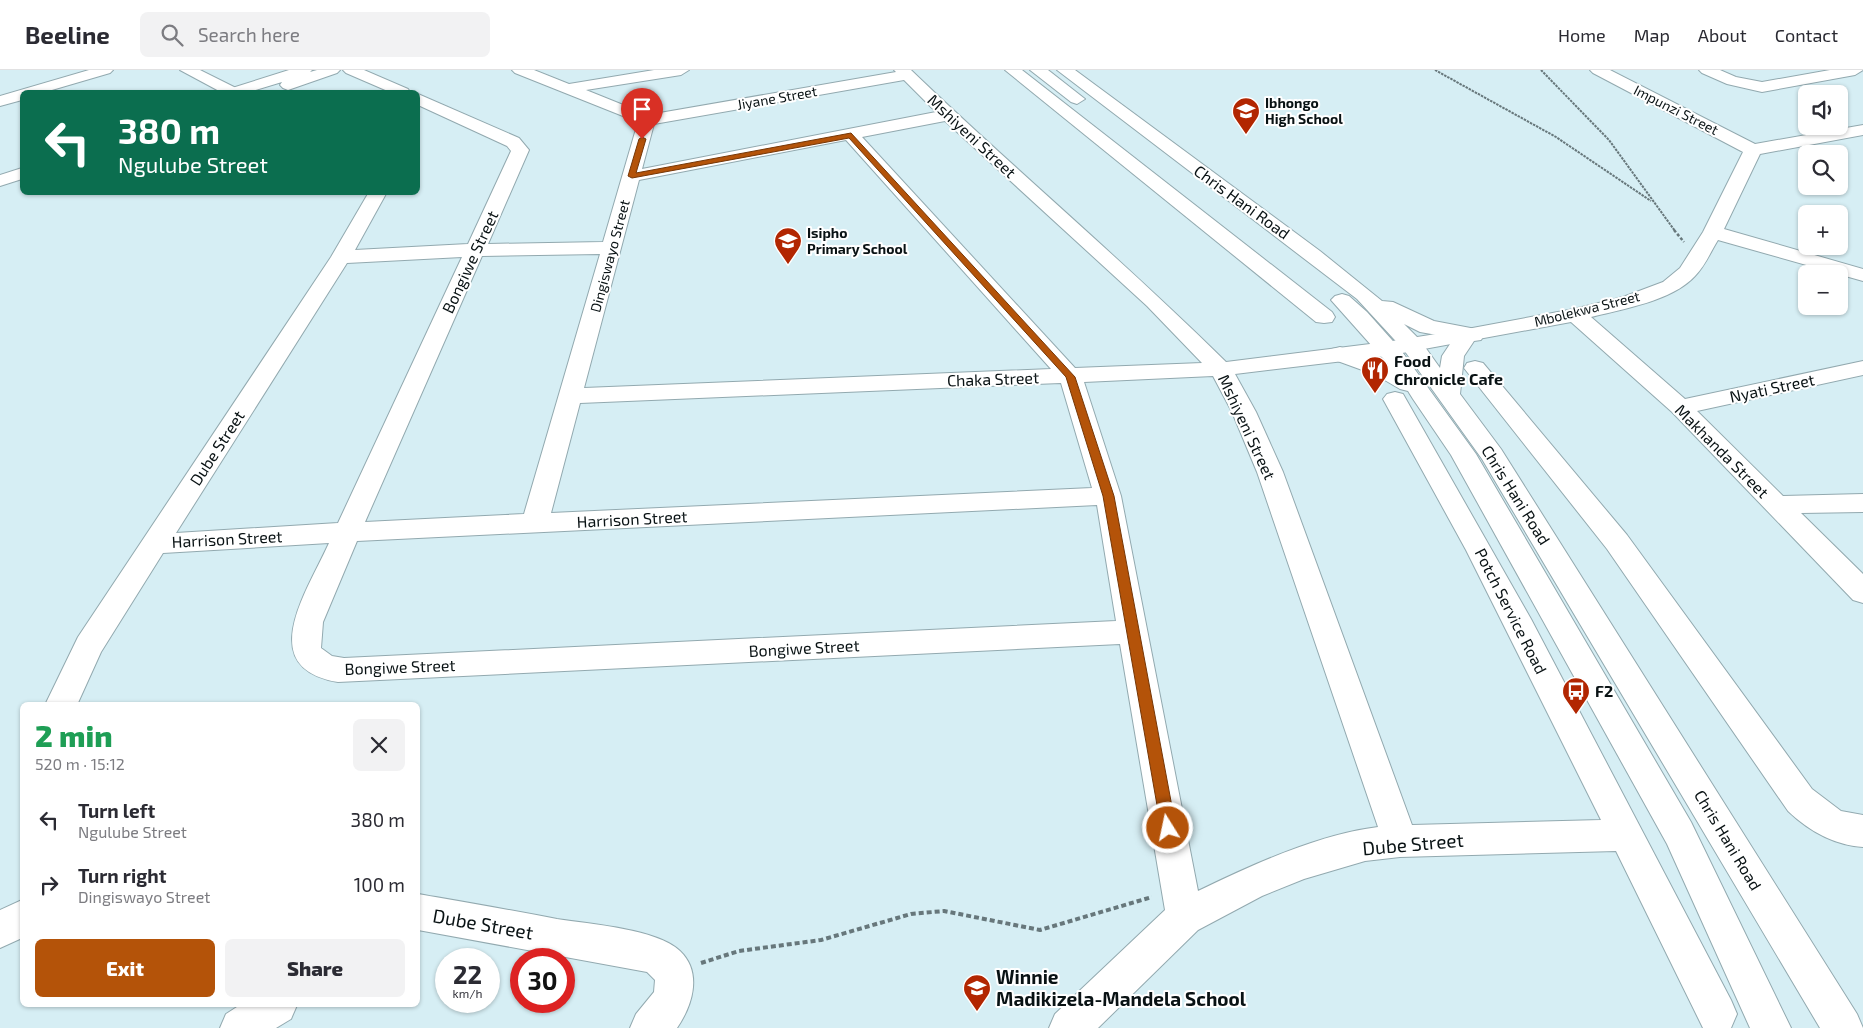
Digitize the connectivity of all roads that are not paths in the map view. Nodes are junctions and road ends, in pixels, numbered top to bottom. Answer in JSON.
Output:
{"nodes":[{"id":1,"x":105,"y":70,"type":"edge"},
{"id":2,"x":188,"y":70,"type":"edge"},
{"id":3,"x":304,"y":70,"type":"edge"},
{"id":4,"x":332,"y":70,"type":"edge"},
{"id":5,"x":351,"y":70,"type":"edge"},
{"id":6,"x":520,"y":70,"type":"edge"},
{"id":7,"x":681,"y":70,"type":"edge"},
{"id":8,"x":1013,"y":70,"type":"edge"},
{"id":9,"x":1038,"y":70,"type":"edge"},
{"id":10,"x":1065,"y":70,"type":"edge"},
{"id":11,"x":1598,"y":70,"type":"edge"},
{"id":12,"x":1707,"y":70,"type":"edge"},
{"id":13,"x":1851,"y":70,"type":"edge"},
{"id":14,"x":905,"y":72,"type":"edge"},
{"id":15,"x":567,"y":89,"type":"junction"},
{"id":16,"x":37,"y":90,"type":"edge"},
{"id":17,"x":230,"y":90,"type":"edge"},
{"id":18,"x":240,"y":90,"type":"edge"},
{"id":19,"x":270,"y":90,"type":"edge"},
{"id":20,"x":397,"y":90,"type":"edge"},
{"id":21,"x":20,"y":96,"type":"edge"},
{"id":22,"x":420,"y":100,"type":"edge"},
{"id":23,"x":0,"y":101,"type":"edge"},
{"id":24,"x":948,"y":115,"type":"junction"},
{"id":25,"x":647,"y":120,"type":"junction"},
{"id":26,"x":1863,"y":130,"type":"edge"},
{"id":27,"x":851,"y":135,"type":"junction"},
{"id":28,"x":1753,"y":150,"type":"junction"},
{"id":29,"x":20,"y":163,"type":"edge"},
{"id":30,"x":0,"y":170,"type":"edge"},
{"id":31,"x":20,"y":174,"type":"edge"},
{"id":32,"x":632,"y":176,"type":"junction"},
{"id":33,"x":0,"y":181,"type":"edge"},
{"id":34,"x":376,"y":195,"type":"edge"},
{"id":35,"x":1713,"y":232,"type":"junction"},
{"id":36,"x":612,"y":248,"type":"junction"},
{"id":37,"x":476,"y":250,"type":"junction"},
{"id":38,"x":340,"y":257,"type":"junction"},
{"id":39,"x":1863,"y":275,"type":"edge"},
{"id":40,"x":1361,"y":305,"type":"junction"},
{"id":41,"x":1575,"y":315,"type":"junction"},
{"id":42,"x":1324,"y":317,"type":"dead end"},
{"id":43,"x":1470,"y":336,"type":"junction"},
{"id":44,"x":1399,"y":347,"type":"junction"},
{"id":45,"x":1336,"y":355,"type":"junction"},
{"id":46,"x":1475,"y":368,"type":"dead end"},
{"id":47,"x":1863,"y":368,"type":"edge"},
{"id":48,"x":1221,"y":369,"type":"junction"},
{"id":49,"x":1071,"y":377,"type":"junction"},
{"id":50,"x":572,"y":396,"type":"junction"},
{"id":51,"x":1423,"y":396,"type":"junction"},
{"id":52,"x":1680,"y":407,"type":"junction"},
{"id":53,"x":1108,"y":496,"type":"junction"},
{"id":54,"x":1863,"y":503,"type":"edge"},
{"id":55,"x":1776,"y":505,"type":"junction"},
{"id":56,"x":536,"y":523,"type":"junction"},
{"id":57,"x":346,"y":532,"type":"junction"},
{"id":58,"x":155,"y":544,"type":"junction"},
{"id":59,"x":1863,"y":592,"type":"edge"},
{"id":60,"x":1132,"y":632,"type":"junction"},
{"id":61,"x":61,"y":702,"type":"edge"},
{"id":62,"x":1863,"y":831,"type":"edge"},
{"id":63,"x":1625,"y":835,"type":"junction"},
{"id":64,"x":1400,"y":841,"type":"junction"},
{"id":65,"x":1182,"y":902,"type":"junction"},
{"id":66,"x":1714,"y":903,"type":"junction"},
{"id":67,"x":420,"y":914,"type":"edge"},
{"id":68,"x":20,"y":919,"type":"edge"},
{"id":69,"x":0,"y":930,"type":"edge"},
{"id":70,"x":274,"y":1007,"type":"edge"},
{"id":71,"x":1717,"y":1014,"type":"dead end"},
{"id":72,"x":1843,"y":1021,"type":"edge"},
{"id":73,"x":240,"y":1028,"type":"edge"},
{"id":74,"x":650,"y":1028,"type":"edge"},
{"id":75,"x":1069,"y":1028,"type":"edge"},
{"id":76,"x":1752,"y":1028,"type":"edge"},
{"id":77,"x":1771,"y":1028,"type":"edge"}],
"edges":[{"from":1,"to":16,"type":"street"},
{"from":2,"to":17,"type":"street"},
{"from":3,"to":18,"type":"street"},
{"from":4,"to":19,"type":"street"},
{"from":5,"to":20,"type":"street"},
{"from":6,"to":15,"type":"street"},
{"from":7,"to":15,"type":"street"},
{"from":8,"to":42,"type":"street"},
{"from":9,"to":40,"type":"street","name":"Chris Hani Road"},
{"from":10,"to":40,"type":"street","name":"Chris Hani Road"},
{"from":11,"to":28,"type":"street","name":"Impunzi Street"},
{"from":12,"to":13,"type":"street"},
{"from":14,"to":24,"type":"street","name":"Mshiyeni Street"},
{"from":14,"to":25,"type":"street","name":"Jiyane Street"},
{"from":15,"to":25,"type":"street"},
{"from":21,"to":23,"type":"street"},
{"from":22,"to":37,"type":"street","name":"Bongiwe Street"},
{"from":24,"to":27,"type":"street"},
{"from":24,"to":48,"type":"street","name":"Mshiyeni Street"},
{"from":25,"to":32,"type":"street","name":"Dingiswayo Street"},
{"from":26,"to":28,"type":"street"},
{"from":27,"to":32,"type":"street"},
{"from":27,"to":49,"type":"street"},
{"from":28,"to":35,"type":"street","name":"Mbolekwa Street"},
{"from":29,"to":30,"type":"street"},
{"from":31,"to":33,"type":"street"},
{"from":32,"to":36,"type":"street","name":"Dingiswayo Street"},
{"from":34,"to":38,"type":"street","name":"Dube Street"},
{"from":35,"to":39,"type":"street"},
{"from":35,"to":41,"type":"street","name":"Mbolekwa Street"},
{"from":36,"to":37,"type":"street"},
{"from":36,"to":50,"type":"street","name":"Dingiswayo Street"},
{"from":37,"to":38,"type":"street"},
{"from":37,"to":57,"type":"street","name":"Bongiwe Street"},
{"from":38,"to":58,"type":"street","name":"Dube Street"},
{"from":40,"to":43,"type":"street"},
{"from":40,"to":44,"type":"street","name":"Chris Hani Road"},
{"from":40,"to":45,"type":"street"},
{"from":41,"to":43,"type":"street","name":"Mbolekwa Street"},
{"from":41,"to":52,"type":"street","name":"Makhanda Street"},
{"from":43,"to":44,"type":"street","name":"Mbolekwa Street"},
{"from":43,"to":51,"type":"street"},
{"from":44,"to":45,"type":"street","name":"Chaka Street"},
{"from":44,"to":51,"type":"street","name":"Chris Hani Road"},
{"from":45,"to":48,"type":"street","name":"Chaka Street"},
{"from":45,"to":51,"type":"street"},
{"from":46,"to":62,"type":"street"},
{"from":47,"to":52,"type":"street","name":"Nyati Street"},
{"from":48,"to":49,"type":"street","name":"Chaka Street"},
{"from":48,"to":64,"type":"street","name":"Mshiyeni Street"},
{"from":49,"to":50,"type":"street","name":"Chaka Street"},
{"from":49,"to":53,"type":"street"},
{"from":50,"to":56,"type":"street","name":"Dingiswayo Street"},
{"from":51,"to":63,"type":"street","name":"Potch Service Road"},
{"from":51,"to":66,"type":"street","name":"Chris Hani Road"},
{"from":51,"to":72,"type":"street","name":"Chris Hani Road"},
{"from":52,"to":55,"type":"street","name":"Makhanda Street"},
{"from":53,"to":56,"type":"street","name":"Harrison Street"},
{"from":53,"to":60,"type":"street"},
{"from":54,"to":55,"type":"street"},
{"from":55,"to":59,"type":"street","name":"Makhanda Street"},
{"from":56,"to":57,"type":"street","name":"Harrison Street"},
{"from":57,"to":58,"type":"street","name":"Harrison Street"},
{"from":57,"to":60,"type":"street","name":"Bongiwe Street"},
{"from":58,"to":61,"type":"street","name":"Dube Street"},
{"from":60,"to":65,"type":"street"},
{"from":63,"to":64,"type":"street","name":"Dube Street"},
{"from":63,"to":71,"type":"street","name":"Potch Service Road"},
{"from":64,"to":65,"type":"street","name":"Dube Street"},
{"from":65,"to":75,"type":"street","name":"Dube Street"},
{"from":66,"to":76,"type":"street"},
{"from":66,"to":77,"type":"street","name":"Chris Hani Road"},
{"from":67,"to":74,"type":"street","name":"Dube Street"},
{"from":68,"to":69,"type":"street"},
{"from":70,"to":73,"type":"street"}]}
